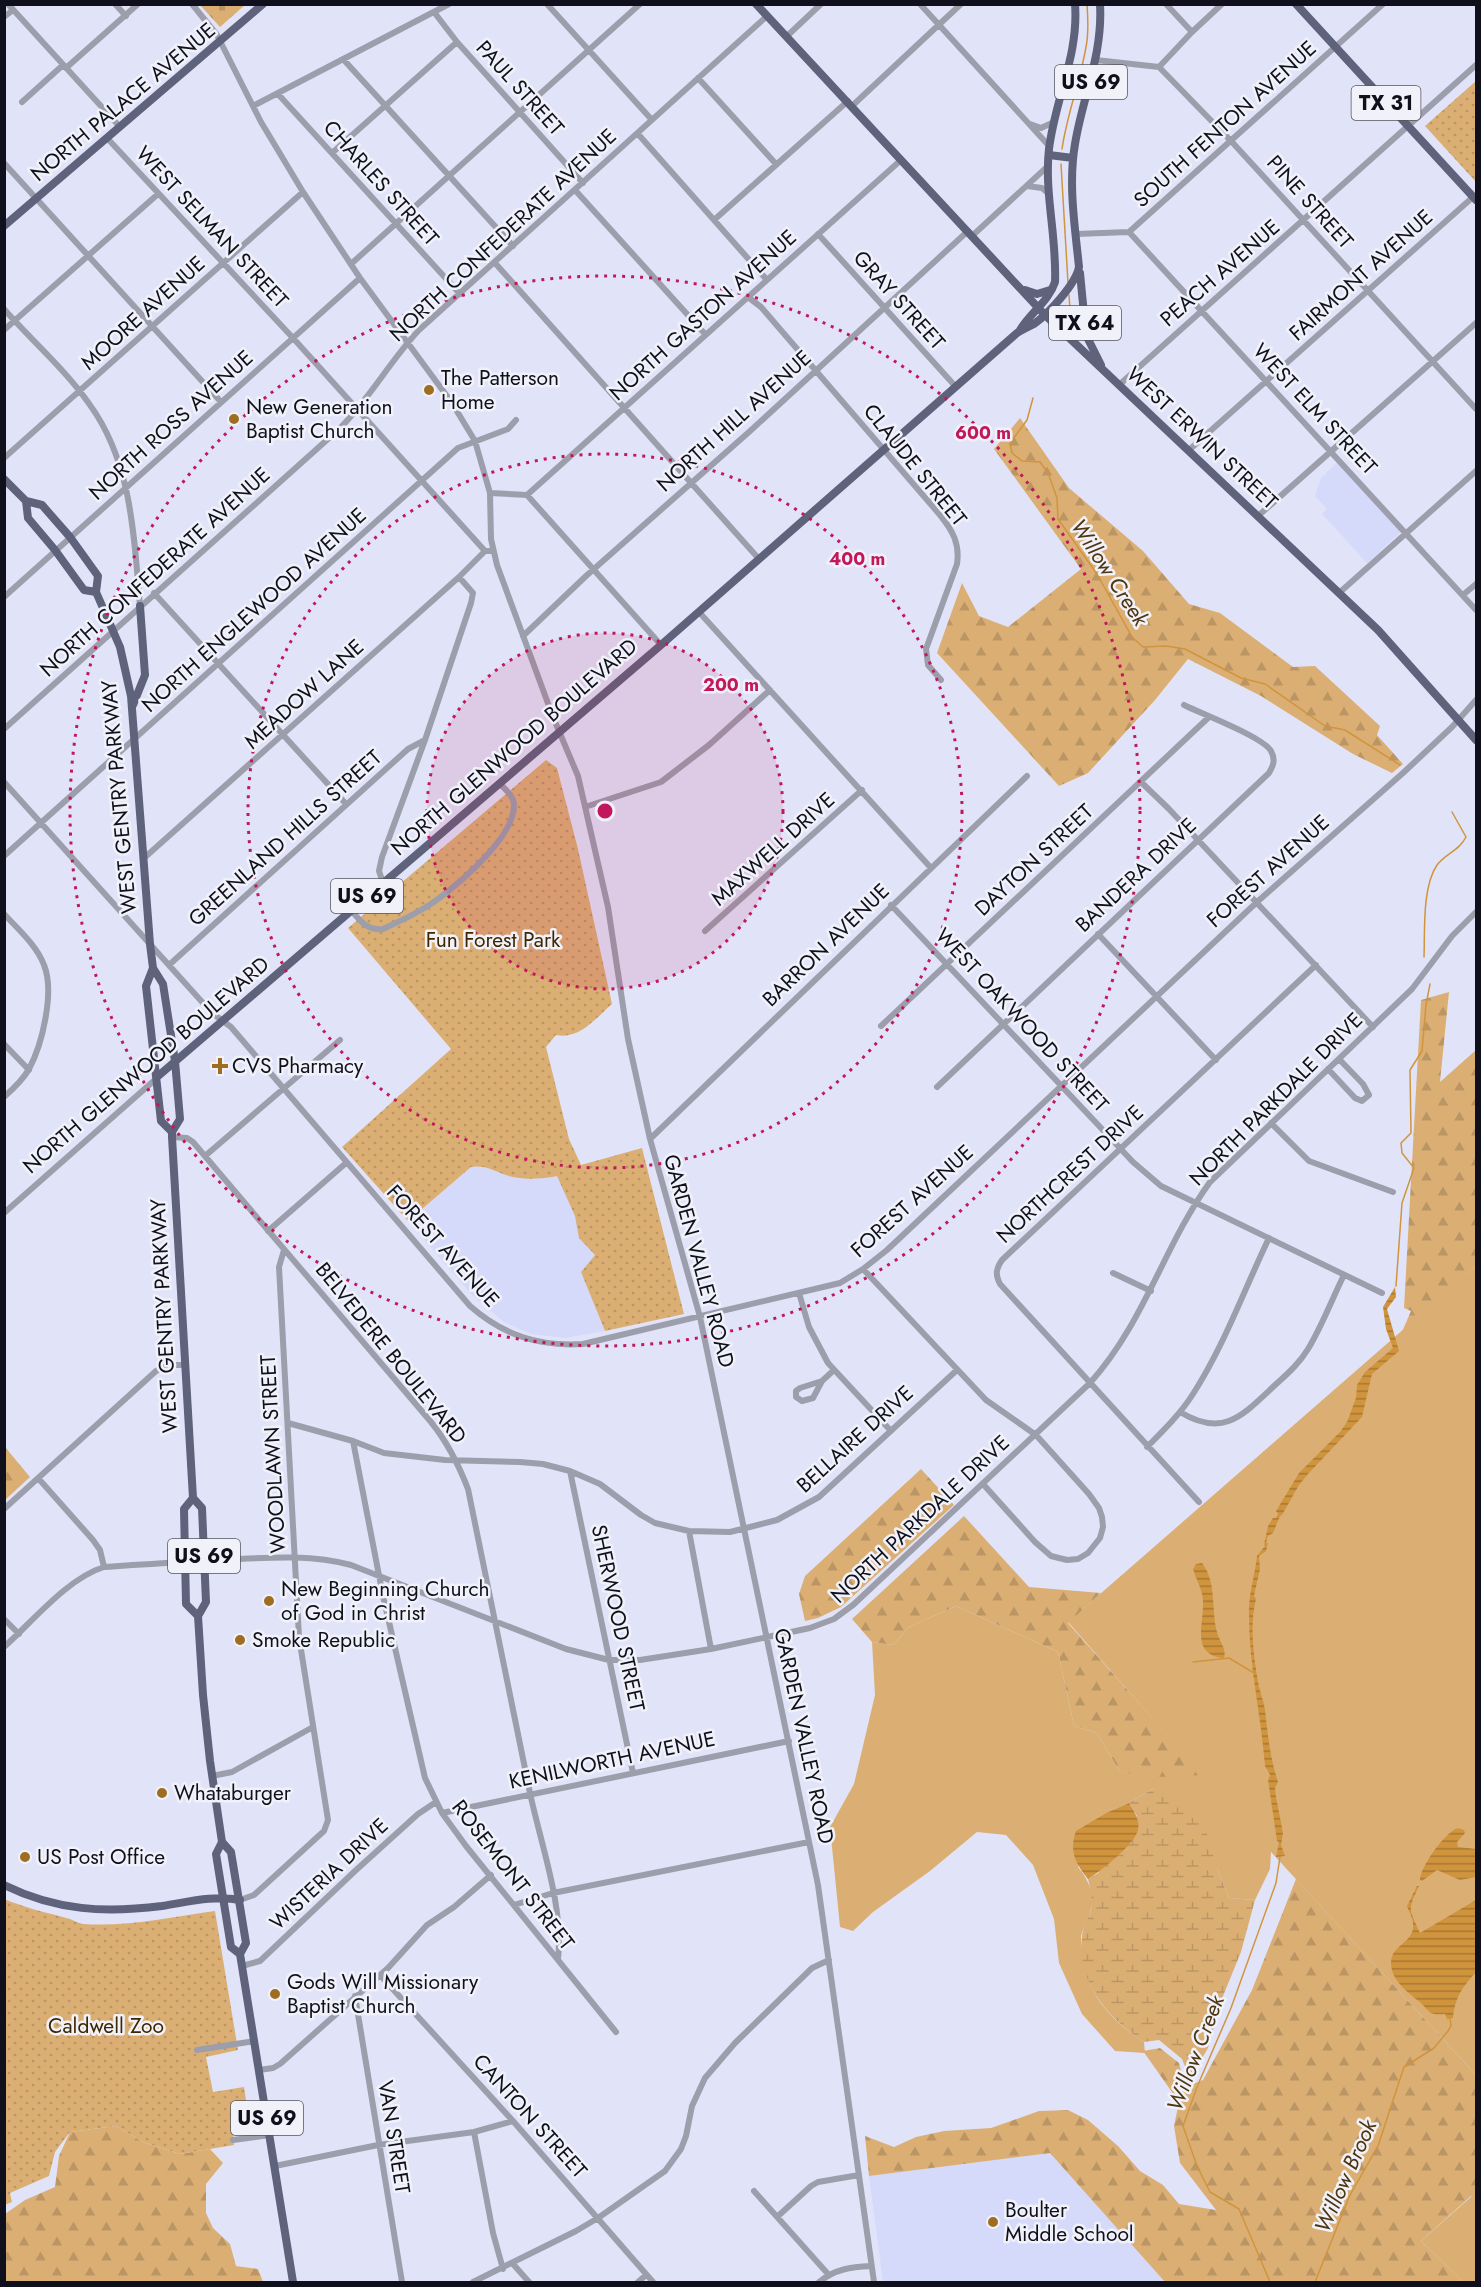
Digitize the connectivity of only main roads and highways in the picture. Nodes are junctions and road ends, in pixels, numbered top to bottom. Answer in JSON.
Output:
{"nodes":[{"id":1,"x":264,"y":4,"type":"edge"},
{"id":2,"x":756,"y":4,"type":"edge"},
{"id":3,"x":1075,"y":4,"type":"edge"},
{"id":4,"x":1100,"y":4,"type":"edge"},
{"id":5,"x":1296,"y":4,"type":"edge"},
{"id":6,"x":1049,"y":151,"type":"junction"},
{"id":7,"x":1073,"y":158,"type":"junction"},
{"id":8,"x":1475,"y":199,"type":"edge"},
{"id":9,"x":4,"y":226,"type":"edge"},
{"id":10,"x":1080,"y":267,"type":"junction"},
{"id":11,"x":1018,"y":286,"type":"junction"},
{"id":12,"x":1052,"y":289,"type":"junction"},
{"id":13,"x":1038,"y":307,"type":"junction"},
{"id":14,"x":1044,"y":314,"type":"junction"},
{"id":15,"x":1019,"y":332,"type":"junction"},
{"id":16,"x":1107,"y":374,"type":"junction"},
{"id":17,"x":4,"y":479,"type":"edge"},
{"id":18,"x":26,"y":501,"type":"junction"},
{"id":19,"x":96,"y":591,"type":"junction"},
{"id":20,"x":140,"y":606,"type":"road end"},
{"id":21,"x":132,"y":706,"type":"junction"},
{"id":22,"x":1476,"y":740,"type":"edge"},
{"id":23,"x":153,"y":968,"type":"junction"},
{"id":24,"x":175,"y":1062,"type":"junction"},
{"id":25,"x":158,"y":1077,"type":"junction"},
{"id":26,"x":172,"y":1134,"type":"junction"},
{"id":27,"x":193,"y":1498,"type":"junction"},
{"id":28,"x":198,"y":1616,"type":"junction"},
{"id":29,"x":222,"y":1842,"type":"junction"},
{"id":30,"x":4,"y":1885,"type":"edge"},
{"id":31,"x":224,"y":1897,"type":"junction"},
{"id":32,"x":240,"y":1900,"type":"junction"},
{"id":33,"x":240,"y":1954,"type":"junction"},
{"id":34,"x":293,"y":2283,"type":"edge"}],
"edges":[{"from":1,"to":9,"type":"main road","name":"NORTH PALACE AVENUE"},
{"from":2,"to":11,"type":"main road","name":"WEST ERWIN STREET"},
{"from":3,"to":6,"type":"main road","number":"US 69"},
{"from":4,"to":7,"type":"main road","number":"US 69"},
{"from":5,"to":8,"type":"main road","number":"TX 31"},
{"from":6,"to":7,"type":"main road"},
{"from":6,"to":12,"type":"main road","number":"US 69"},
{"from":7,"to":10,"type":"main road","number":"US 69"},
{"from":10,"to":14,"type":"main road","number":"US 69"},
{"from":10,"to":16,"type":"main road","number":"TX 64"},
{"from":11,"to":12,"type":"main road"},
{"from":11,"to":13,"type":"main road","name":"WEST ERWIN STREET"},
{"from":12,"to":13,"type":"main road","number":"US 69"},
{"from":13,"to":14,"type":"main road","name":"WEST ERWIN STREET","number":"TX 64"},
{"from":13,"to":15,"type":"main road","name":"NORTH GLENWOOD BOULEVARD","number":"US 69"},
{"from":14,"to":15,"type":"main road","name":"NORTH GLENWOOD BOULEVARD","number":"US 69"},
{"from":14,"to":16,"type":"main road","name":"WEST ERWIN STREET","number":"TX 64"},
{"from":15,"to":24,"type":"main road","name":"NORTH GLENWOOD BOULEVARD","number":"US 69"},
{"from":16,"to":22,"type":"main road","name":"WEST ERWIN STREET","number":"TX 64"},
{"from":17,"to":18,"type":"main road","name":"WEST GENTRY PARKWAY"},
{"from":18,"to":19,"type":"main road","name":"WEST GENTRY PARKWAY"},
{"from":18,"to":19,"type":"main road","name":"WEST GENTRY PARKWAY"},
{"from":19,"to":21,"type":"main road","name":"WEST GENTRY PARKWAY"},
{"from":20,"to":21,"type":"main road"},
{"from":21,"to":23,"type":"main road","name":"WEST GENTRY PARKWAY"},
{"from":23,"to":24,"type":"main road","name":"WEST GENTRY PARKWAY"},
{"from":23,"to":25,"type":"main road","name":"WEST GENTRY PARKWAY"},
{"from":24,"to":25,"type":"main road","name":"NORTH GLENWOOD BOULEVARD","number":"US 69"},
{"from":24,"to":26,"type":"main road","name":"WEST GENTRY PARKWAY","number":"US 69"},
{"from":25,"to":26,"type":"main road","name":"WEST GENTRY PARKWAY","number":"US 69"},
{"from":26,"to":27,"type":"main road","name":"WEST GENTRY PARKWAY","number":"US 69"},
{"from":27,"to":28,"type":"main road","name":"WEST GENTRY PARKWAY","number":"US 69"},
{"from":27,"to":28,"type":"main road","name":"WEST GENTRY PARKWAY","number":"US 69"},
{"from":28,"to":29,"type":"main road","name":"WEST GENTRY PARKWAY","number":"US 69"},
{"from":29,"to":31,"type":"main road","name":"WEST GENTRY PARKWAY","number":"US 69"},
{"from":29,"to":32,"type":"main road","name":"WEST GENTRY PARKWAY","number":"US 69"},
{"from":30,"to":31,"type":"main road"},
{"from":31,"to":32,"type":"main road"},
{"from":31,"to":33,"type":"main road","name":"WEST GENTRY PARKWAY","number":"US 69"},
{"from":32,"to":33,"type":"main road","name":"WEST GENTRY PARKWAY","number":"US 69"},
{"from":33,"to":34,"type":"main road","name":"WEST GENTRY PARKWAY","number":"US 69"}]}
